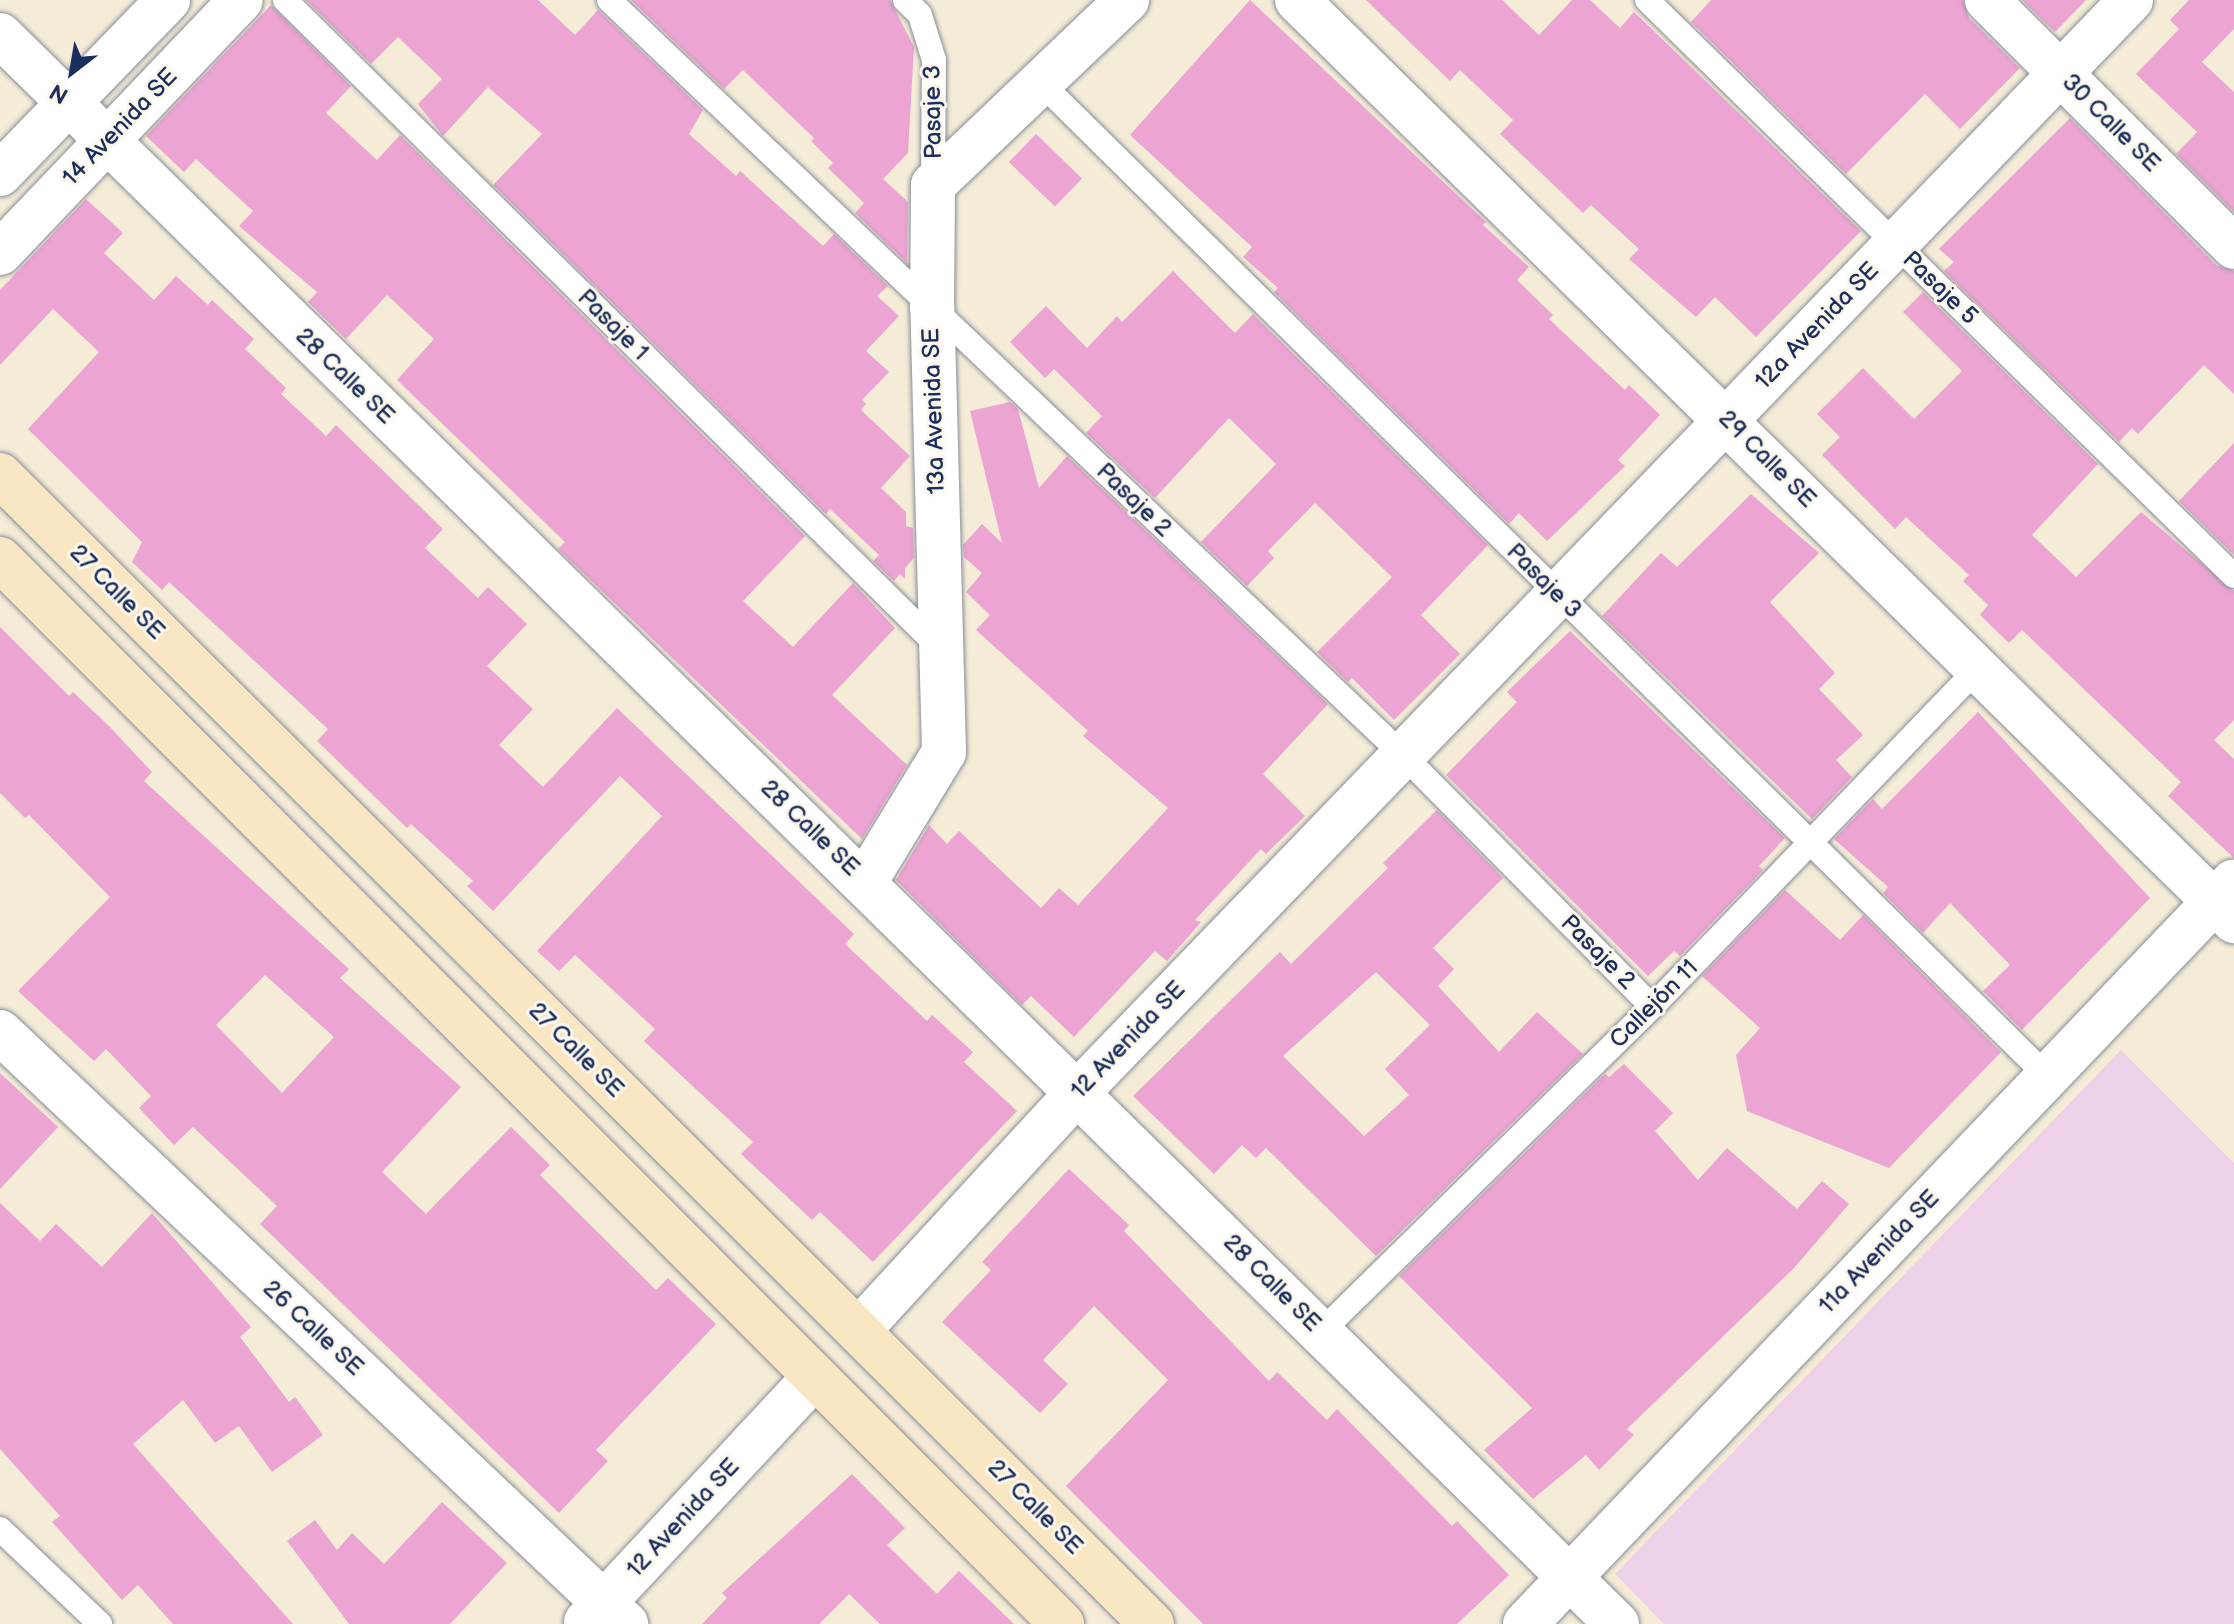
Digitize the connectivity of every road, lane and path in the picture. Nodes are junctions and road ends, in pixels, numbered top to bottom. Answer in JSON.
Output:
{"nodes":[{"id":1,"x":168,"y":0,"type":"edge"},
{"id":2,"x":241,"y":0,"type":"edge"},
{"id":3,"x":285,"y":0,"type":"edge"},
{"id":4,"x":609,"y":0,"type":"edge"},
{"id":5,"x":905,"y":0,"type":"edge"},
{"id":6,"x":1297,"y":0,"type":"edge"},
{"id":7,"x":1647,"y":0,"type":"edge"},
{"id":8,"x":1987,"y":0,"type":"edge"},
{"id":9,"x":2131,"y":0,"type":"edge"},
{"id":10,"x":1120,"y":3,"type":"edge"},
{"id":11,"x":0,"y":35,"type":"edge"},
{"id":12,"x":2060,"y":73,"type":"junction"},
{"id":13,"x":1042,"y":84,"type":"junction"},
{"id":14,"x":68,"y":102,"type":"junction"},
{"id":15,"x":106,"y":143,"type":"junction"},
{"id":16,"x":0,"y":174,"type":"edge"},
{"id":17,"x":933,"y":185,"type":"junction"},
{"id":18,"x":1895,"y":244,"type":"junction"},
{"id":19,"x":2234,"y":247,"type":"edge"},
{"id":20,"x":0,"y":253,"type":"edge"},
{"id":21,"x":932,"y":307,"type":"junction"},
{"id":22,"x":1727,"y":418,"type":"junction"},
{"id":23,"x":0,"y":475,"type":"edge"},
{"id":24,"x":0,"y":559,"type":"edge"},
{"id":25,"x":2234,"y":576,"type":"edge"},
{"id":26,"x":1557,"y":595,"type":"junction"},
{"id":27,"x":941,"y":649,"type":"junction"},
{"id":28,"x":1978,"y":668,"type":"junction"},
{"id":29,"x":1403,"y":755,"type":"junction"},
{"id":30,"x":1811,"y":846,"type":"junction"},
{"id":31,"x":865,"y":882,"type":"junction"},
{"id":32,"x":2227,"y":901,"type":"edge"},
{"id":33,"x":1652,"y":1007,"type":"junction"},
{"id":34,"x":0,"y":1032,"type":"edge"},
{"id":35,"x":2047,"y":1076,"type":"junction"},
{"id":36,"x":1078,"y":1092,"type":"junction"},
{"id":37,"x":858,"y":1331,"type":"junction"},
{"id":38,"x":1321,"y":1332,"type":"junction"},
{"id":39,"x":815,"y":1376,"type":"junction"},
{"id":40,"x":0,"y":1529,"type":"edge"},
{"id":41,"x":1570,"y":1577,"type":"junction"},
{"id":42,"x":605,"y":1617,"type":"edge"},
{"id":43,"x":100,"y":1624,"type":"edge"},
{"id":44,"x":1062,"y":1624,"type":"edge"},
{"id":45,"x":1152,"y":1624,"type":"edge"},
{"id":46,"x":1525,"y":1624,"type":"edge"},
{"id":47,"x":1617,"y":1624,"type":"edge"}],
"edges":[{"from":1,"to":14,"type":"street"},
{"from":2,"to":15,"type":"street","name":"14 Avenida SE"},
{"from":3,"to":27,"type":"lane","name":"Pasaje 1"},
{"from":4,"to":21,"type":"lane","name":"Pasaje 2"},
{"from":5,"to":17,"type":"lane","name":"Pasaje 3"},
{"from":6,"to":22,"type":"street","name":"29 Calle SE"},
{"from":7,"to":18,"type":"lane","name":"Pasaje 5"},
{"from":8,"to":12,"type":"street","name":"30 Calle SE"},
{"from":9,"to":12,"type":"street","name":"12a Avenida SE"},
{"from":10,"to":13,"type":"street"},
{"from":11,"to":14,"type":"street","name":"28 Calle SE"},
{"from":12,"to":18,"type":"street","name":"12a Avenida SE"},
{"from":12,"to":19,"type":"street","name":"30 Calle SE"},
{"from":13,"to":17,"type":"street"},
{"from":13,"to":26,"type":"lane","name":"Pasaje 3"},
{"from":14,"to":15,"type":"street","name":"28 Calle SE"},
{"from":14,"to":16,"type":"street"},
{"from":15,"to":20,"type":"street","name":"14 Avenida SE"},
{"from":15,"to":31,"type":"street","name":"28 Calle SE"},
{"from":17,"to":21,"type":"street","name":"13a Avenida SE"},
{"from":18,"to":22,"type":"street","name":"12a Avenida SE"},
{"from":18,"to":25,"type":"lane","name":"Pasaje 5"},
{"from":21,"to":27,"type":"street","name":"13a Avenida SE"},
{"from":21,"to":29,"type":"lane","name":"Pasaje 2"},
{"from":22,"to":26,"type":"street","name":"12a Avenida SE"},
{"from":22,"to":28,"type":"street","name":"29 Calle SE"},
{"from":23,"to":37,"type":"main road","name":"27 Calle SE"},
{"from":24,"to":39,"type":"main road"},
{"from":26,"to":29,"type":"street","name":"12a Avenida SE"},
{"from":26,"to":30,"type":"lane","name":"Pasaje 3"},
{"from":27,"to":31,"type":"street","name":"13a Avenida SE"},
{"from":28,"to":30,"type":"lane","name":"Callejón 11"},
{"from":28,"to":32,"type":"street","name":"29 Calle SE"},
{"from":29,"to":33,"type":"lane","name":"Pasaje 2"},
{"from":29,"to":36,"type":"street","name":"12 Avenida SE"},
{"from":30,"to":33,"type":"lane","name":"Callejón 11"},
{"from":30,"to":35,"type":"lane","name":"Pasaje 3"},
{"from":31,"to":36,"type":"street","name":"28 Calle SE"},
{"from":32,"to":35,"type":"street","name":"11a Avenida SE"},
{"from":33,"to":38,"type":"lane","name":"Callejón 11"},
{"from":34,"to":42,"type":"street","name":"26 Calle SE"},
{"from":35,"to":41,"type":"street","name":"11a Avenida SE"},
{"from":36,"to":37,"type":"street","name":"12 Avenida SE"},
{"from":36,"to":38,"type":"street","name":"28 Calle SE"},
{"from":37,"to":45,"type":"main road","name":"27 Calle SE"},
{"from":38,"to":41,"type":"street","name":"28 Calle SE"},
{"from":39,"to":42,"type":"street","name":"12 Avenida SE"},
{"from":39,"to":44,"type":"main road"},
{"from":40,"to":43,"type":"lane"},
{"from":41,"to":46,"type":"street","name":"11a Avenida SE"},
{"from":41,"to":47,"type":"street","name":"28 Calle SE"}]}
